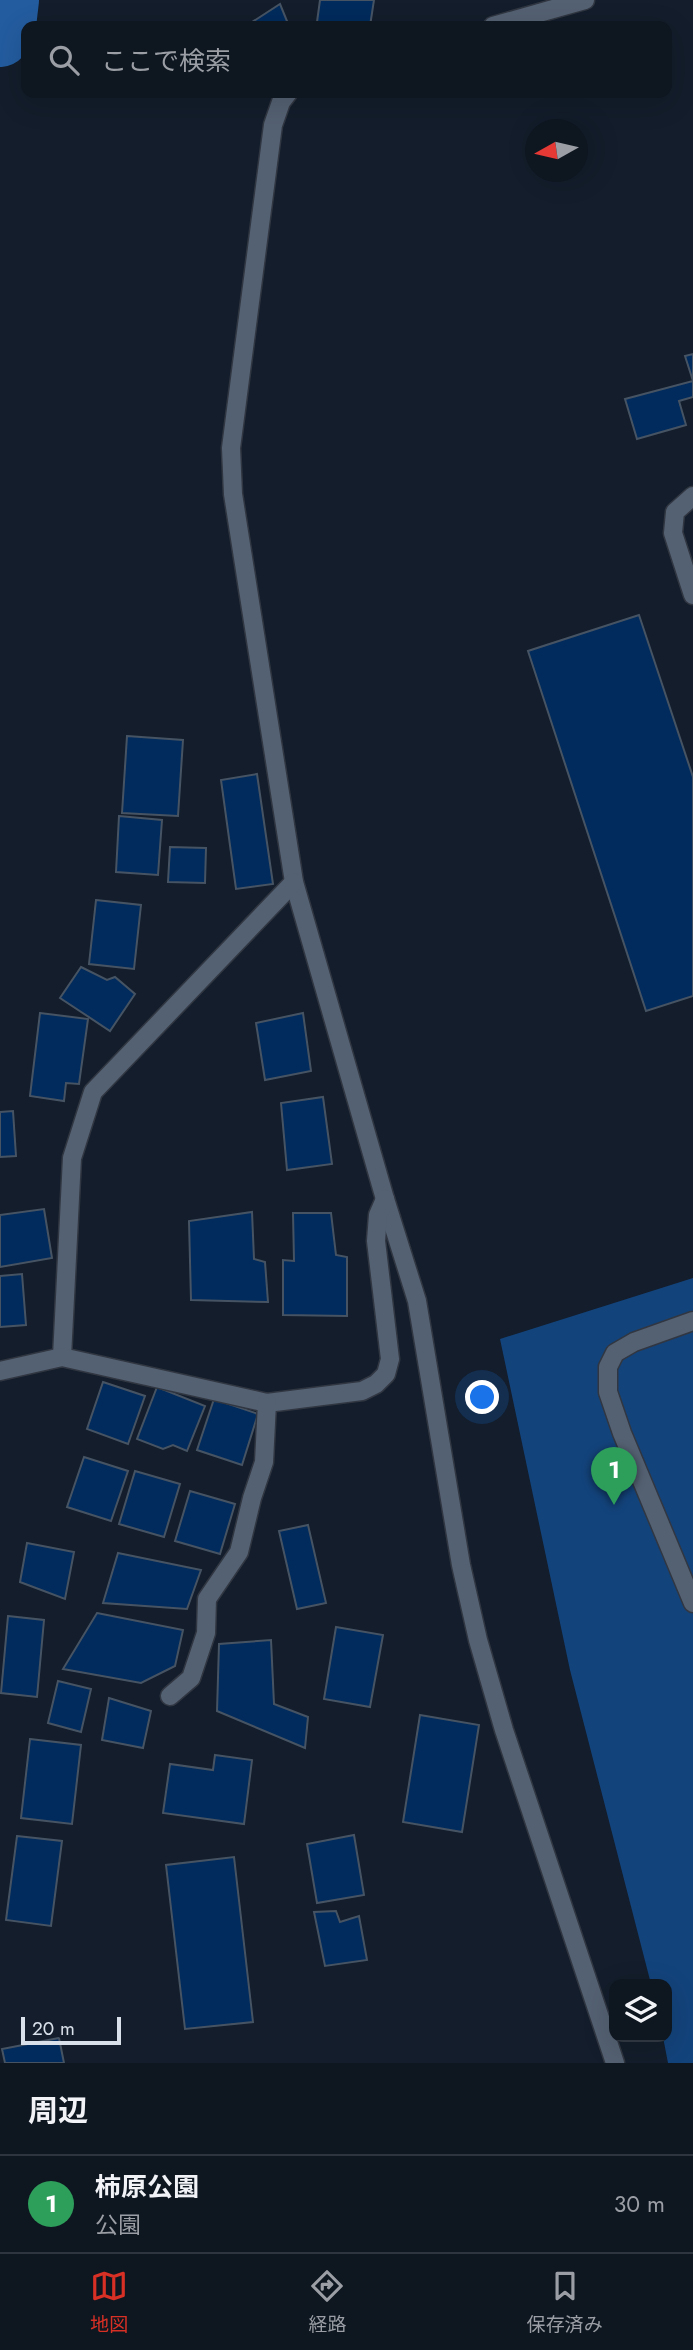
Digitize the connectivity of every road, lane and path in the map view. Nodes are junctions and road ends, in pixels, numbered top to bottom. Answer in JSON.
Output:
{"nodes":[{"id":1,"x":584,"y":0,"type":"edge"},
{"id":2,"x":510,"y":21,"type":"edge"},
{"id":3,"x":284,"y":98,"type":"edge"},
{"id":4,"x":693,"y":496,"type":"edge"},
{"id":5,"x":693,"y":595,"type":"edge"},
{"id":6,"x":293,"y":882,"type":"junction"},
{"id":7,"x":384,"y":1199,"type":"junction"},
{"id":8,"x":693,"y":1321,"type":"edge"},
{"id":9,"x":62,"y":1357,"type":"junction"},
{"id":10,"x":0,"y":1371,"type":"edge"},
{"id":11,"x":267,"y":1403,"type":"junction"},
{"id":12,"x":693,"y":1603,"type":"edge"},
{"id":13,"x":170,"y":1696,"type":"dead end"},
{"id":14,"x":615,"y":2063,"type":"edge"}],
"edges":[{"from":1,"to":2,"type":"street"},
{"from":3,"to":6,"type":"street"},
{"from":4,"to":5,"type":"street"},
{"from":6,"to":7,"type":"street"},
{"from":6,"to":9,"type":"street"},
{"from":7,"to":11,"type":"street"},
{"from":7,"to":14,"type":"street"},
{"from":8,"to":12,"type":"street"},
{"from":9,"to":10,"type":"street"},
{"from":9,"to":11,"type":"street"},
{"from":11,"to":13,"type":"street"}]}
